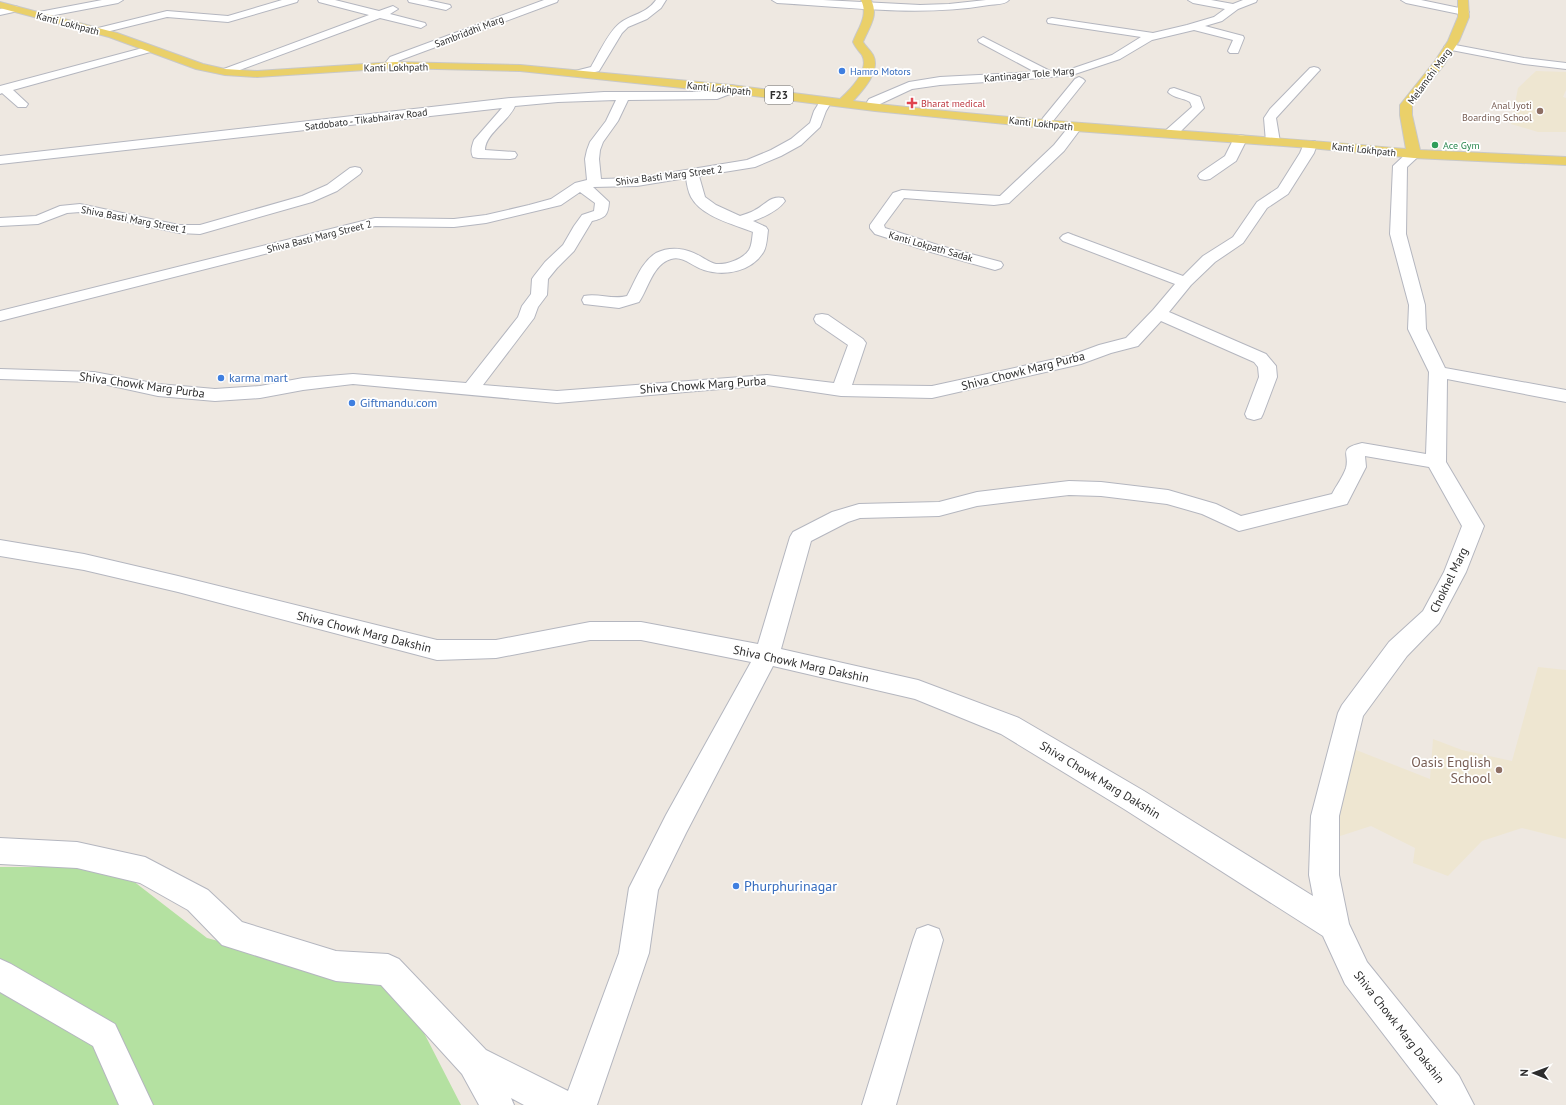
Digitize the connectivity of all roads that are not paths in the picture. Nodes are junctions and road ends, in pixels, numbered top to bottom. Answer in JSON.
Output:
{"nodes":[{"id":1,"x":118,"y":0,"type":"edge"},
{"id":2,"x":293,"y":0,"type":"edge"},
{"id":3,"x":323,"y":0,"type":"edge"},
{"id":4,"x":413,"y":0,"type":"edge"},
{"id":5,"x":553,"y":0,"type":"edge"},
{"id":6,"x":661,"y":0,"type":"edge"},
{"id":7,"x":777,"y":0,"type":"edge"},
{"id":8,"x":1004,"y":0,"type":"edge"},
{"id":9,"x":1193,"y":0,"type":"edge"},
{"id":10,"x":1252,"y":0,"type":"edge"},
{"id":11,"x":1406,"y":0,"type":"edge"},
{"id":12,"x":1463,"y":0,"type":"edge"},
{"id":13,"x":868,"y":3,"type":"edge"},
{"id":14,"x":925,"y":4,"type":"edge"},
{"id":15,"x":0,"y":5,"type":"edge"},
{"id":16,"x":446,"y":7,"type":"dead end"},
{"id":17,"x":1234,"y":7,"type":"junction"},
{"id":18,"x":14,"y":9,"type":"junction"},
{"id":19,"x":392,"y":9,"type":"dead end"},
{"id":20,"x":0,"y":12,"type":"edge"},
{"id":21,"x":1464,"y":12,"type":"junction"},
{"id":22,"x":379,"y":14,"type":"junction"},
{"id":23,"x":39,"y":15,"type":"junction"},
{"id":24,"x":1052,"y":21,"type":"dead end"},
{"id":25,"x":421,"y":25,"type":"dead end"},
{"id":26,"x":1195,"y":27,"type":"junction"},
{"id":27,"x":98,"y":31,"type":"junction"},
{"id":28,"x":1153,"y":36,"type":"junction"},
{"id":29,"x":983,"y":40,"type":"dead end"},
{"id":30,"x":1450,"y":47,"type":"junction"},
{"id":31,"x":150,"y":49,"type":"junction"},
{"id":32,"x":1234,"y":51,"type":"dead end"},
{"id":33,"x":396,"y":65,"type":"junction"},
{"id":34,"x":1566,"y":66,"type":"edge"},
{"id":35,"x":1314,"y":70,"type":"dead end"},
{"id":36,"x":225,"y":72,"type":"junction"},
{"id":37,"x":579,"y":74,"type":"junction"},
{"id":38,"x":1048,"y":74,"type":"junction"},
{"id":39,"x":1079,"y":81,"type":"dead end"},
{"id":40,"x":2,"y":89,"type":"edge"},
{"id":41,"x":731,"y":89,"type":"junction"},
{"id":42,"x":1174,"y":92,"type":"dead end"},
{"id":43,"x":624,"y":96,"type":"junction"},
{"id":44,"x":826,"y":101,"type":"junction"},
{"id":45,"x":511,"y":102,"type":"junction"},
{"id":46,"x":843,"y":103,"type":"junction"},
{"id":47,"x":22,"y":104,"type":"dead end"},
{"id":48,"x":875,"y":107,"type":"junction"},
{"id":49,"x":1049,"y":124,"type":"junction"},
{"id":50,"x":1076,"y":127,"type":"junction"},
{"id":51,"x":1170,"y":134,"type":"junction"},
{"id":52,"x":1240,"y":139,"type":"junction"},
{"id":53,"x":1273,"y":142,"type":"junction"},
{"id":54,"x":1310,"y":144,"type":"junction"},
{"id":55,"x":1414,"y":154,"type":"junction"},
{"id":56,"x":510,"y":155,"type":"dead end"},
{"id":57,"x":0,"y":160,"type":"edge"},
{"id":58,"x":1566,"y":161,"type":"edge"},
{"id":59,"x":354,"y":172,"type":"dead end"},
{"id":60,"x":692,"y":174,"type":"junction"},
{"id":61,"x":1205,"y":176,"type":"dead end"},
{"id":62,"x":587,"y":185,"type":"junction"},
{"id":63,"x":778,"y":201,"type":"dead end"},
{"id":64,"x":0,"y":222,"type":"edge"},
{"id":65,"x":739,"y":222,"type":"junction"},
{"id":66,"x":1068,"y":238,"type":"dead end"},
{"id":67,"x":995,"y":265,"type":"dead end"},
{"id":68,"x":1185,"y":282,"type":"junction"},
{"id":69,"x":590,"y":300,"type":"dead end"},
{"id":70,"x":1159,"y":314,"type":"junction"},
{"id":71,"x":0,"y":316,"type":"edge"},
{"id":72,"x":822,"y":319,"type":"dead end"},
{"id":73,"x":1438,"y":372,"type":"junction"},
{"id":74,"x":0,"y":374,"type":"edge"},
{"id":75,"x":470,"y":390,"type":"junction"},
{"id":76,"x":841,"y":390,"type":"junction"},
{"id":77,"x":1566,"y":396,"type":"edge"},
{"id":78,"x":1254,"y":414,"type":"dead end"},
{"id":79,"x":1436,"y":462,"type":"junction"},
{"id":80,"x":0,"y":548,"type":"edge"},
{"id":81,"x":767,"y":655,"type":"junction"},
{"id":82,"x":0,"y":851,"type":"edge"},
{"id":83,"x":1334,"y":926,"type":"junction"},
{"id":84,"x":928,"y":940,"type":"dead end"},
{"id":85,"x":0,"y":975,"type":"edge"},
{"id":86,"x":474,"y":1062,"type":"junction"},
{"id":87,"x":136,"y":1105,"type":"edge"},
{"id":88,"x":497,"y":1105,"type":"edge"},
{"id":89,"x":560,"y":1105,"type":"edge"},
{"id":90,"x":580,"y":1105,"type":"edge"},
{"id":91,"x":879,"y":1105,"type":"edge"},
{"id":92,"x":1458,"y":1105,"type":"edge"}],
"edges":[{"from":1,"to":23,"type":"street"},
{"from":2,"to":27,"type":"street"},
{"from":3,"to":22,"type":"street"},
{"from":4,"to":16,"type":"street"},
{"from":5,"to":33,"type":"street","name":"Sambriddhi Marg"},
{"from":6,"to":37,"type":"street"},
{"from":7,"to":13,"type":"street"},
{"from":8,"to":14,"type":"street"},
{"from":9,"to":17,"type":"street"},
{"from":10,"to":17,"type":"street","name":"Kantinagar Tole Marg"},
{"from":11,"to":21,"type":"street"},
{"from":12,"to":21,"type":"main road","name":"Melamchi Marg"},
{"from":13,"to":14,"type":"street"},
{"from":13,"to":46,"type":"main road"},
{"from":15,"to":18,"type":"main road","name":"Kanti Lokhpath","number":"F23"},
{"from":17,"to":26,"type":"street","name":"Kantinagar Tole Marg"},
{"from":18,"to":20,"type":"street"},
{"from":18,"to":23,"type":"main road","name":"Kanti Lokhpath","number":"F23"},
{"from":19,"to":22,"type":"street"},
{"from":21,"to":30,"type":"main road","name":"Melamchi Marg"},
{"from":22,"to":25,"type":"street"},
{"from":22,"to":36,"type":"street"},
{"from":23,"to":27,"type":"main road","name":"Kanti Lokhpath","number":"F23"},
{"from":24,"to":28,"type":"street"},
{"from":26,"to":28,"type":"street","name":"Kantinagar Tole Marg"},
{"from":26,"to":32,"type":"street"},
{"from":27,"to":31,"type":"main road","name":"Kanti Lokhpath","number":"F23"},
{"from":28,"to":38,"type":"street","name":"Kantinagar Tole Marg"},
{"from":29,"to":38,"type":"street"},
{"from":30,"to":34,"type":"street"},
{"from":30,"to":55,"type":"main road","name":"Melamchi Marg"},
{"from":31,"to":36,"type":"main road","name":"Kanti Lokhpath","number":"F23"},
{"from":31,"to":40,"type":"street"},
{"from":33,"to":36,"type":"main road","name":"Kanti Lokhpath","number":"F23"},
{"from":33,"to":37,"type":"main road","name":"Kanti Lokhpath","number":"F23"},
{"from":35,"to":53,"type":"street"},
{"from":37,"to":41,"type":"main road","name":"Kanti Lokhpath","number":"F23"},
{"from":38,"to":48,"type":"street","name":"Kantinagar Tole Marg"},
{"from":39,"to":49,"type":"street"},
{"from":40,"to":47,"type":"street"},
{"from":41,"to":43,"type":"street","name":"Satdobato - Tikabhairav Road"},
{"from":41,"to":44,"type":"main road","name":"Kanti Lokhpath","number":"F23"},
{"from":42,"to":51,"type":"street"},
{"from":43,"to":45,"type":"street","name":"Satdobato - Tikabhairav Road"},
{"from":43,"to":62,"type":"street"},
{"from":44,"to":46,"type":"main road","name":"Kanti Lokhpath","number":"F23"},
{"from":44,"to":60,"type":"street","name":"Shiva Basti Marg Street 2"},
{"from":45,"to":56,"type":"street"},
{"from":45,"to":57,"type":"street","name":"Satdobato - Tikabhairav Road"},
{"from":46,"to":48,"type":"main road","name":"Kanti Lokhpath","number":"F23"},
{"from":48,"to":49,"type":"main road","name":"Kanti Lokhpath","number":"F23"},
{"from":49,"to":50,"type":"main road","name":"Kanti Lokhpath","number":"F23"},
{"from":50,"to":51,"type":"main road","name":"Kanti Lokhpath","number":"F23"},
{"from":50,"to":67,"type":"street","name":"Kanti Lokpath Sadak"},
{"from":51,"to":52,"type":"main road","name":"Kanti Lokhpath","number":"F23"},
{"from":52,"to":53,"type":"main road","name":"Kanti Lokhpath","number":"F23"},
{"from":52,"to":61,"type":"street"},
{"from":53,"to":54,"type":"main road","name":"Kanti Lokhpath","number":"F23"},
{"from":54,"to":55,"type":"main road","name":"Kanti Lokhpath","number":"F23"},
{"from":54,"to":68,"type":"street","name":"Shiva Chowk Marg Purba"},
{"from":55,"to":58,"type":"main road","name":"Kanti Lokhpath","number":"F23"},
{"from":55,"to":73,"type":"street"},
{"from":59,"to":64,"type":"street","name":"Shiva Basti Marg Street 1"},
{"from":60,"to":62,"type":"street","name":"Shiva Basti Marg Street 2"},
{"from":60,"to":65,"type":"street"},
{"from":62,"to":71,"type":"street","name":"Shiva Basti Marg Street 2"},
{"from":62,"to":75,"type":"street"},
{"from":63,"to":65,"type":"street"},
{"from":65,"to":69,"type":"street"},
{"from":66,"to":68,"type":"street"},
{"from":68,"to":70,"type":"street","name":"Shiva Chowk Marg Purba"},
{"from":70,"to":76,"type":"street","name":"Shiva Chowk Marg Purba"},
{"from":70,"to":78,"type":"street"},
{"from":72,"to":76,"type":"street"},
{"from":73,"to":77,"type":"street"},
{"from":73,"to":79,"type":"street"},
{"from":74,"to":75,"type":"street","name":"Shiva Chowk Marg Purba"},
{"from":75,"to":76,"type":"street","name":"Shiva Chowk Marg Purba"},
{"from":79,"to":81,"type":"street"},
{"from":79,"to":83,"type":"street","name":"Chokhel Marg"},
{"from":80,"to":81,"type":"street","name":"Shiva Chowk Marg Dakshin"},
{"from":81,"to":83,"type":"street","name":"Shiva Chowk Marg Dakshin"},
{"from":81,"to":90,"type":"street"},
{"from":82,"to":86,"type":"street"},
{"from":83,"to":92,"type":"street","name":"Shiva Chowk Marg Dakshin"},
{"from":84,"to":91,"type":"street"},
{"from":85,"to":87,"type":"street"},
{"from":86,"to":88,"type":"street"},
{"from":86,"to":89,"type":"street"}]}
